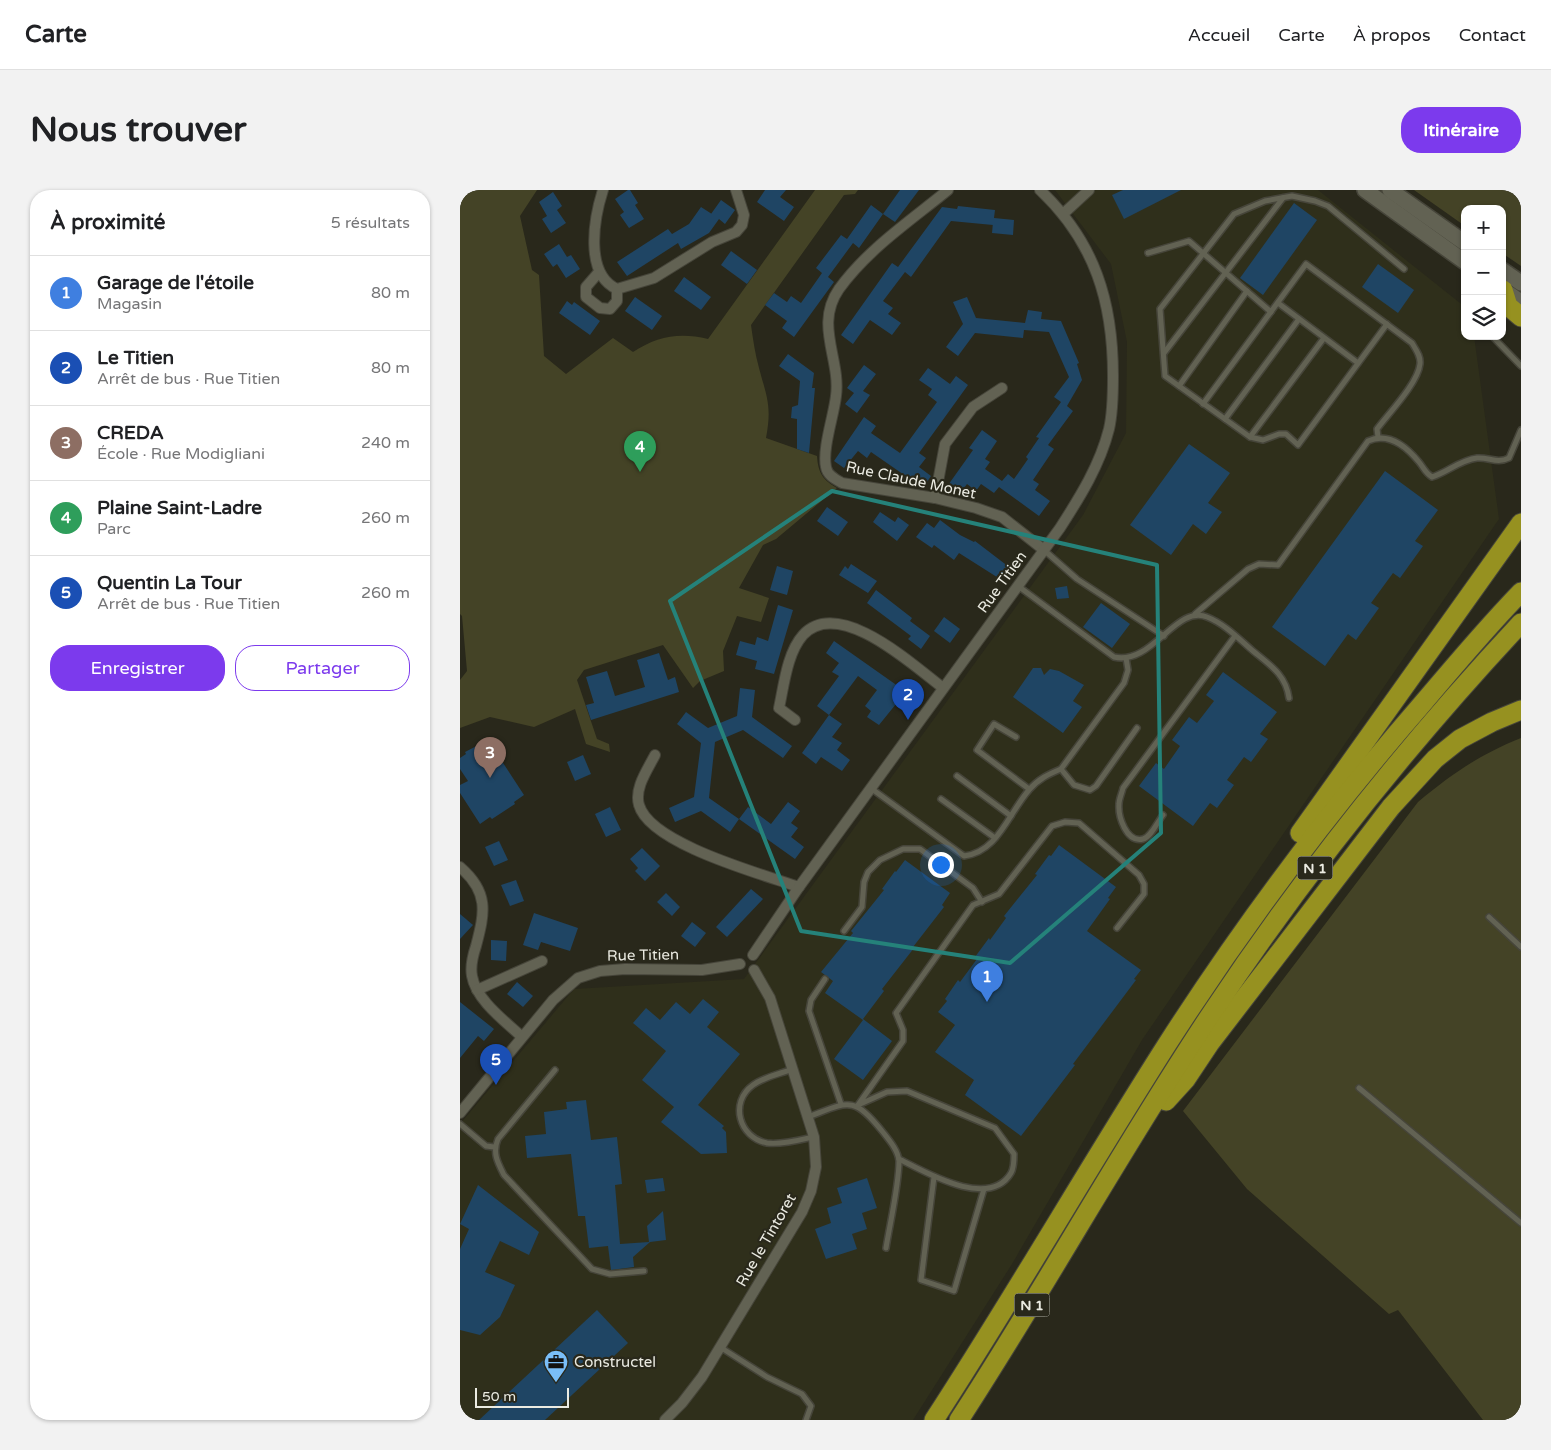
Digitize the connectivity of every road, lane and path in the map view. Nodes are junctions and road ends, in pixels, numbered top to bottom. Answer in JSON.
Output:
{"nodes":[{"id":1,"x":603,"y":190,"type":"edge"},
{"id":2,"x":736,"y":190,"type":"edge"},
{"id":3,"x":948,"y":190,"type":"edge"},
{"id":4,"x":1040,"y":190,"type":"edge"},
{"id":5,"x":1089,"y":190,"type":"edge"},
{"id":6,"x":1365,"y":190,"type":"edge"},
{"id":7,"x":1390,"y":190,"type":"edge"},
{"id":8,"x":1283,"y":198,"type":"junction"},
{"id":9,"x":1063,"y":214,"type":"junction"},
{"id":10,"x":1461,"y":240,"type":"edge"},
{"id":11,"x":1148,"y":253,"type":"dead end"},
{"id":12,"x":1202,"y":253,"type":"junction"},
{"id":13,"x":1461,"y":259,"type":"edge"},
{"id":14,"x":1404,"y":268,"type":"dead end"},
{"id":15,"x":599,"y":272,"type":"junction"},
{"id":16,"x":1506,"y":273,"type":"edge"},
{"id":17,"x":1227,"y":274,"type":"junction"},
{"id":18,"x":1521,"y":283,"type":"edge"},
{"id":19,"x":622,"y":288,"type":"junction"},
{"id":20,"x":1247,"y":291,"type":"junction"},
{"id":21,"x":1506,"y":291,"type":"edge"},
{"id":22,"x":1505,"y":295,"type":"edge"},
{"id":23,"x":1521,"y":302,"type":"edge"},
{"id":24,"x":1278,"y":303,"type":"junction"},
{"id":25,"x":1271,"y":312,"type":"junction"},
{"id":26,"x":1521,"y":317,"type":"edge"},
{"id":27,"x":1299,"y":319,"type":"junction"},
{"id":28,"x":1387,"y":324,"type":"junction"},
{"id":29,"x":1324,"y":338,"type":"junction"},
{"id":30,"x":1496,"y":340,"type":"edge"},
{"id":31,"x":1163,"y":353,"type":"junction"},
{"id":32,"x":1358,"y":363,"type":"junction"},
{"id":33,"x":1521,"y":366,"type":"edge"},
{"id":34,"x":1179,"y":386,"type":"junction"},
{"id":35,"x":1002,"y":388,"type":"dead end"},
{"id":36,"x":1204,"y":404,"type":"junction"},
{"id":37,"x":1225,"y":419,"type":"junction"},
{"id":38,"x":1521,"y":430,"type":"edge"},
{"id":39,"x":1250,"y":437,"type":"junction"},
{"id":40,"x":1378,"y":437,"type":"junction"},
{"id":41,"x":935,"y":498,"type":"junction"},
{"id":42,"x":1521,"y":523,"type":"edge"},
{"id":43,"x":1044,"y":550,"type":"junction"},
{"id":44,"x":1017,"y":586,"type":"junction"},
{"id":45,"x":1521,"y":592,"type":"edge"},
{"id":46,"x":1195,"y":614,"type":"junction"},
{"id":47,"x":1521,"y":623,"type":"edge"},
{"id":48,"x":1164,"y":636,"type":"junction"},
{"id":49,"x":1235,"y":636,"type":"junction"},
{"id":50,"x":1126,"y":658,"type":"junction"},
{"id":51,"x":943,"y":688,"type":"junction"},
{"id":52,"x":1289,"y":698,"type":"dead end"},
{"id":53,"x":1521,"y":710,"type":"edge"},
{"id":54,"x":796,"y":720,"type":"dead end"},
{"id":55,"x":1136,"y":728,"type":"dead end"},
{"id":56,"x":1016,"y":737,"type":"dead end"},
{"id":57,"x":655,"y":755,"type":"dead end"},
{"id":58,"x":1061,"y":769,"type":"junction"},
{"id":59,"x":957,"y":776,"type":"dead end"},
{"id":60,"x":872,"y":789,"type":"junction"},
{"id":61,"x":1029,"y":789,"type":"junction"},
{"id":62,"x":941,"y":799,"type":"dead end"},
{"id":63,"x":1163,"y":815,"type":"dead end"},
{"id":64,"x":1010,"y":816,"type":"junction"},
{"id":65,"x":995,"y":838,"type":"junction"},
{"id":66,"x":460,"y":867,"type":"edge"},
{"id":67,"x":799,"y":887,"type":"junction"},
{"id":68,"x":982,"y":902,"type":"junction"},
{"id":69,"x":1489,"y":917,"type":"dead end"},
{"id":70,"x":1117,"y":928,"type":"dead end"},
{"id":71,"x":844,"y":931,"type":"dead end"},
{"id":72,"x":1236,"y":942,"type":"junction"},
{"id":73,"x":1521,"y":947,"type":"edge"},
{"id":74,"x":753,"y":955,"type":"junction"},
{"id":75,"x":542,"y":960,"type":"dead end"},
{"id":76,"x":740,"y":964,"type":"junction"},
{"id":77,"x":754,"y":970,"type":"junction"},
{"id":78,"x":825,"y":979,"type":"dead end"},
{"id":79,"x":477,"y":990,"type":"junction"},
{"id":80,"x":522,"y":1037,"type":"junction"},
{"id":81,"x":792,"y":1069,"type":"junction"},
{"id":82,"x":555,"y":1070,"type":"dead end"},
{"id":83,"x":1359,"y":1088,"type":"dead end"},
{"id":84,"x":464,"y":1101,"type":"edge"},
{"id":85,"x":841,"y":1104,"type":"junction"},
{"id":86,"x":858,"y":1106,"type":"junction"},
{"id":87,"x":460,"y":1113,"type":"edge"},
{"id":88,"x":807,"y":1117,"type":"junction"},
{"id":89,"x":460,"y":1124,"type":"edge"},
{"id":90,"x":1136,"y":1134,"type":"junction"},
{"id":91,"x":814,"y":1137,"type":"junction"},
{"id":92,"x":494,"y":1148,"type":"junction"},
{"id":93,"x":899,"y":1160,"type":"junction"},
{"id":94,"x":934,"y":1177,"type":"junction"},
{"id":95,"x":984,"y":1189,"type":"junction"},
{"id":96,"x":1521,"y":1222,"type":"edge"},
{"id":97,"x":886,"y":1248,"type":"dead end"},
{"id":98,"x":644,"y":1271,"type":"dead end"},
{"id":99,"x":720,"y":1347,"type":"junction"},
{"id":100,"x":665,"y":1420,"type":"edge"},
{"id":101,"x":806,"y":1420,"type":"edge"},
{"id":102,"x":934,"y":1420,"type":"edge"},
{"id":103,"x":960,"y":1420,"type":"edge"}],
"edges":[{"from":1,"to":15,"type":"street"},
{"from":2,"to":19,"type":"street"},
{"from":3,"to":41,"type":"street","name":"Rue Claude Monet"},
{"from":4,"to":9,"type":"street","name":"Rue Titien"},
{"from":5,"to":9,"type":"street"},
{"from":6,"to":13,"type":"main road"},
{"from":7,"to":10,"type":"main road"},
{"from":8,"to":12,"type":"lane"},
{"from":8,"to":14,"type":"lane"},
{"from":8,"to":17,"type":"lane"},
{"from":9,"to":43,"type":"street","name":"Rue Titien"},
{"from":11,"to":12,"type":"lane"},
{"from":12,"to":17,"type":"lane"},
{"from":12,"to":31,"type":"lane"},
{"from":15,"to":19,"type":"street"},
{"from":15,"to":19,"type":"street"},
{"from":16,"to":18,"type":"main road"},
{"from":17,"to":20,"type":"lane"},
{"from":17,"to":31,"type":"lane"},
{"from":20,"to":25,"type":"lane"},
{"from":20,"to":34,"type":"lane"},
{"from":21,"to":23,"type":"main road"},
{"from":22,"to":26,"type":"highway"},
{"from":24,"to":25,"type":"lane"},
{"from":24,"to":27,"type":"lane"},
{"from":24,"to":28,"type":"lane"},
{"from":25,"to":36,"type":"lane"},
{"from":27,"to":29,"type":"lane"},
{"from":27,"to":37,"type":"lane"},
{"from":28,"to":32,"type":"lane"},
{"from":28,"to":40,"type":"lane"},
{"from":29,"to":32,"type":"lane"},
{"from":29,"to":39,"type":"lane"},
{"from":30,"to":33,"type":"lane"},
{"from":31,"to":34,"type":"lane"},
{"from":32,"to":39,"type":"lane"},
{"from":34,"to":36,"type":"lane"},
{"from":35,"to":41,"type":"street"},
{"from":36,"to":37,"type":"lane"},
{"from":37,"to":39,"type":"lane"},
{"from":38,"to":40,"type":"lane"},
{"from":40,"to":46,"type":"lane"},
{"from":41,"to":43,"type":"street","name":"Rue Claude Monet"},
{"from":42,"to":72,"type":"highway"},
{"from":43,"to":44,"type":"street","name":"Rue Titien"},
{"from":43,"to":48,"type":"lane"},
{"from":44,"to":50,"type":"lane"},
{"from":44,"to":51,"type":"street","name":"Rue Titien"},
{"from":45,"to":72,"type":"highway","number":"N 1"},
{"from":46,"to":48,"type":"lane"},
{"from":46,"to":49,"type":"lane"},
{"from":47,"to":90,"type":"highway","number":"N 1"},
{"from":48,"to":50,"type":"lane"},
{"from":49,"to":52,"type":"lane"},
{"from":49,"to":63,"type":"lane"},
{"from":50,"to":58,"type":"lane"},
{"from":51,"to":54,"type":"street"},
{"from":51,"to":60,"type":"street","name":"Rue Titien"},
{"from":53,"to":90,"type":"highway"},
{"from":55,"to":58,"type":"lane"},
{"from":56,"to":61,"type":"lane"},
{"from":57,"to":67,"type":"street"},
{"from":58,"to":61,"type":"lane"},
{"from":59,"to":64,"type":"lane"},
{"from":60,"to":65,"type":"lane"},
{"from":60,"to":67,"type":"street","name":"Rue Titien"},
{"from":61,"to":64,"type":"lane"},
{"from":62,"to":65,"type":"lane"},
{"from":64,"to":65,"type":"lane"},
{"from":66,"to":79,"type":"street"},
{"from":67,"to":74,"type":"street","name":"Rue Titien"},
{"from":68,"to":70,"type":"lane"},
{"from":68,"to":71,"type":"lane"},
{"from":68,"to":86,"type":"lane"},
{"from":69,"to":73,"type":"lane"},
{"from":72,"to":102,"type":"highway","number":"N 1"},
{"from":74,"to":76,"type":"street"},
{"from":74,"to":77,"type":"street"},
{"from":75,"to":79,"type":"street"},
{"from":76,"to":77,"type":"street"},
{"from":76,"to":80,"type":"street","name":"Rue Titien"},
{"from":77,"to":81,"type":"street","name":"Rue le Tintoret"},
{"from":78,"to":85,"type":"lane"},
{"from":79,"to":80,"type":"street"},
{"from":80,"to":84,"type":"street","name":"Rue Titien"},
{"from":81,"to":88,"type":"street","name":"Rue le Tintoret"},
{"from":81,"to":91,"type":"lane"},
{"from":82,"to":92,"type":"lane"},
{"from":83,"to":96,"type":"lane"},
{"from":84,"to":87,"type":"street","name":"Rue Titien"},
{"from":85,"to":86,"type":"lane"},
{"from":85,"to":88,"type":"lane"},
{"from":86,"to":93,"type":"lane"},
{"from":86,"to":95,"type":"lane"},
{"from":88,"to":91,"type":"street","name":"Rue le Tintoret"},
{"from":89,"to":92,"type":"lane"},
{"from":90,"to":103,"type":"highway","number":"N 1"},
{"from":91,"to":99,"type":"street","name":"Rue le Tintoret"},
{"from":92,"to":98,"type":"lane"},
{"from":93,"to":94,"type":"lane"},
{"from":93,"to":97,"type":"lane"},
{"from":94,"to":95,"type":"lane"},
{"from":94,"to":95,"type":"lane"},
{"from":99,"to":100,"type":"street","name":"Rue le Tintoret"},
{"from":99,"to":101,"type":"lane"}]}
